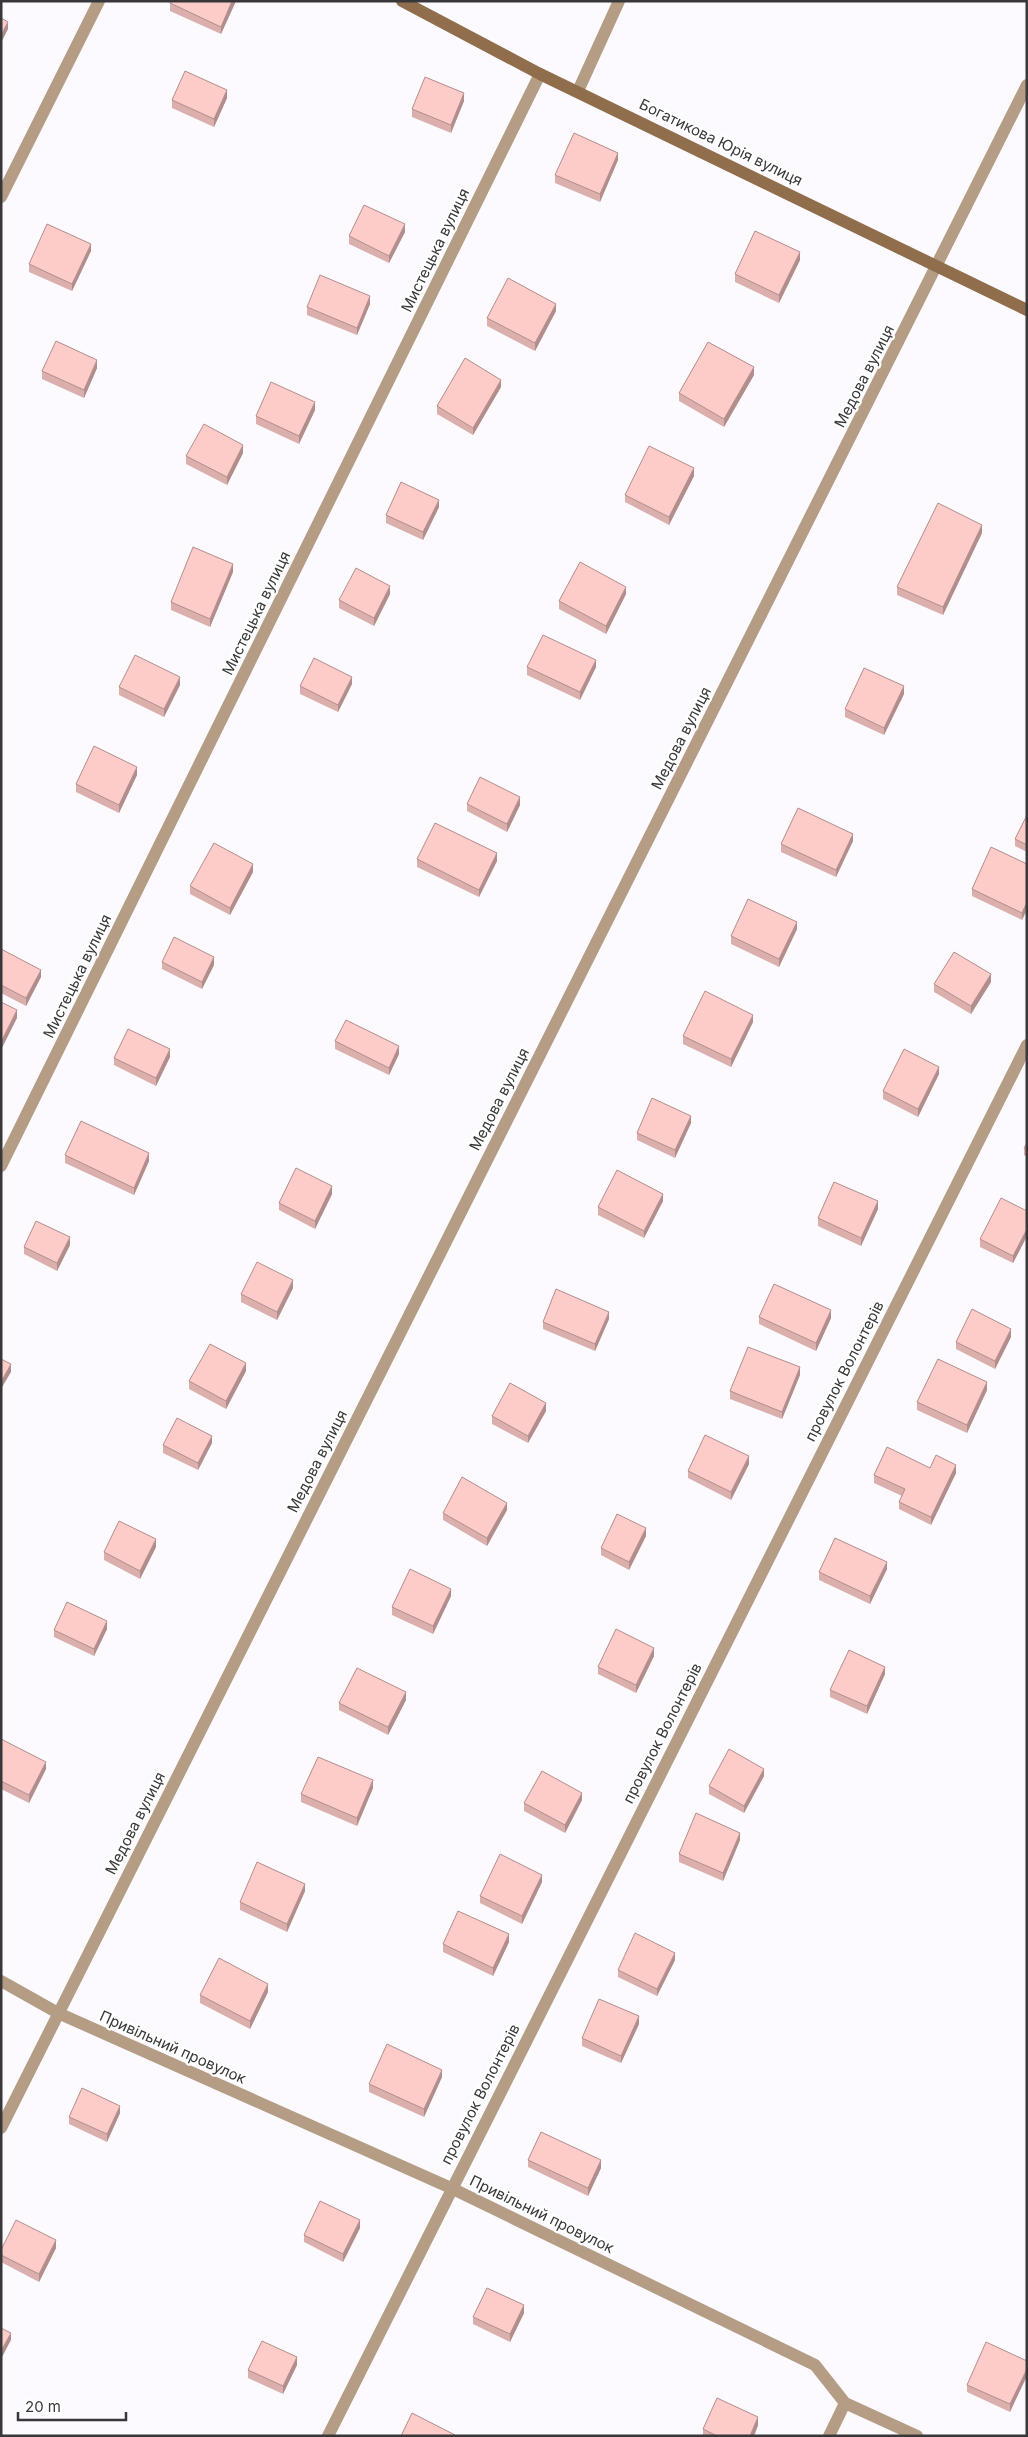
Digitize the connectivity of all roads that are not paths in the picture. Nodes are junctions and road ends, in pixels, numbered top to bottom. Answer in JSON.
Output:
{"nodes":[{"id":1,"x":98,"y":1,"type":"edge"},
{"id":2,"x":402,"y":1,"type":"edge"},
{"id":3,"x":619,"y":1,"type":"edge"},
{"id":4,"x":540,"y":74,"type":"junction"},
{"id":5,"x":1027,"y":86,"type":"edge"},
{"id":6,"x":578,"y":91,"type":"junction"},
{"id":7,"x":1,"y":197,"type":"edge"},
{"id":8,"x":938,"y":265,"type":"junction"},
{"id":9,"x":1027,"y":310,"type":"edge"},
{"id":10,"x":1027,"y":1044,"type":"edge"},
{"id":11,"x":1,"y":1166,"type":"edge"},
{"id":12,"x":1,"y":1981,"type":"edge"},
{"id":13,"x":58,"y":2013,"type":"junction"},
{"id":14,"x":1,"y":2128,"type":"edge"},
{"id":15,"x":451,"y":2188,"type":"junction"},
{"id":16,"x":846,"y":2403,"type":"junction"},
{"id":17,"x":328,"y":2436,"type":"edge"},
{"id":18,"x":829,"y":2436,"type":"edge"},
{"id":19,"x":917,"y":2436,"type":"edge"}],
"edges":[{"from":1,"to":7,"type":"street"},
{"from":2,"to":4,"type":"street","name":"Богатикова Юрія вулиця"},
{"from":3,"to":6,"type":"street"},
{"from":4,"to":6,"type":"street","name":"Богатикова Юрія вулиця"},
{"from":4,"to":11,"type":"street","name":"Мистецька вулиця"},
{"from":5,"to":8,"type":"street","name":"Медова вулиця"},
{"from":6,"to":8,"type":"street","name":"Богатикова Юрія вулиця"},
{"from":8,"to":9,"type":"street","name":"Богатикова Юрія вулиця"},
{"from":8,"to":13,"type":"street","name":"Медова вулиця"},
{"from":10,"to":15,"type":"street","name":"провулок Волонтерів"},
{"from":12,"to":13,"type":"street","name":"Привільний провулок"},
{"from":13,"to":14,"type":"street","name":"Медова вулиця"},
{"from":13,"to":15,"type":"street","name":"Привільний провулок"},
{"from":15,"to":16,"type":"street","name":"Привільний провулок"},
{"from":15,"to":17,"type":"street","name":"провулок Волонтерів"},
{"from":16,"to":18,"type":"street"},
{"from":16,"to":19,"type":"street","name":"Привільний провулок"}]}
